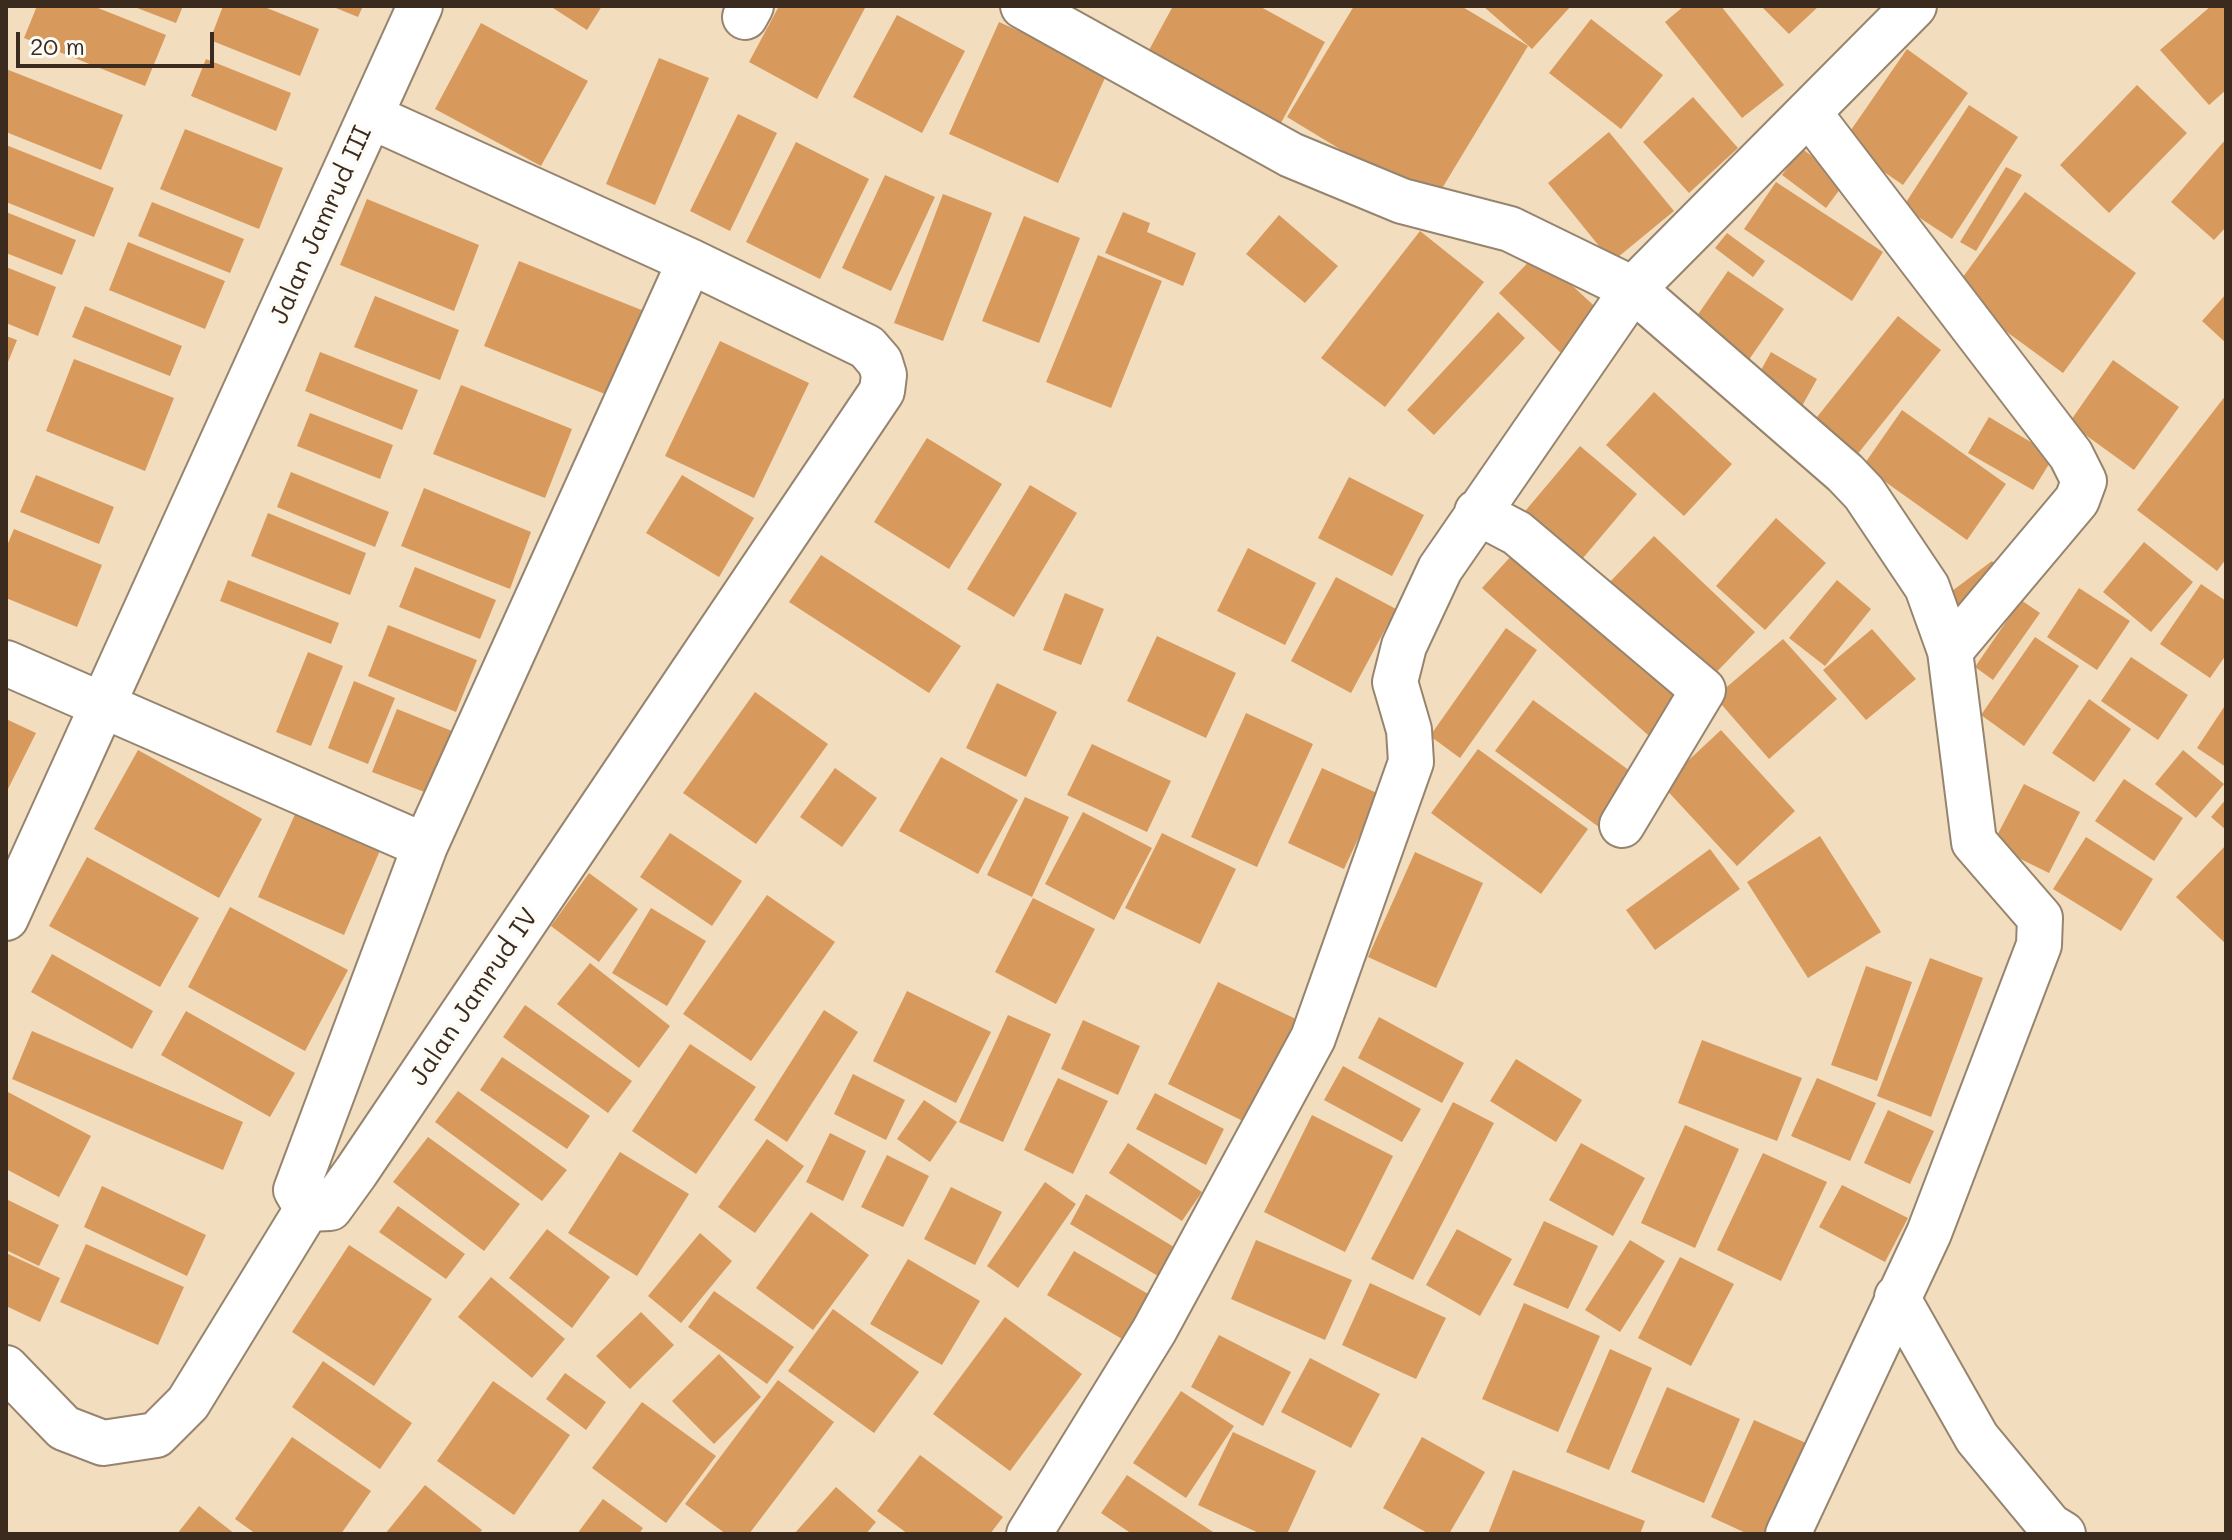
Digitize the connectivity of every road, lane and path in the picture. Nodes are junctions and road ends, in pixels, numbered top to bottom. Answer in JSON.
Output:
{"nodes":[{"id":1,"x":420,"y":6,"type":"edge"},
{"id":2,"x":1023,"y":6,"type":"edge"},
{"id":3,"x":1914,"y":6,"type":"edge"},
{"id":4,"x":1809,"y":113,"type":"junction"},
{"id":5,"x":370,"y":116,"type":"junction"},
{"id":6,"x":690,"y":261,"type":"junction"},
{"id":7,"x":1633,"y":289,"type":"junction"},
{"id":8,"x":882,"y":391,"type":"joint"},
{"id":9,"x":1477,"y":512,"type":"junction"},
{"id":10,"x":1950,"y":651,"type":"junction"},
{"id":11,"x":6,"y":663,"type":"edge"},
{"id":12,"x":105,"y":705,"type":"junction"},
{"id":13,"x":1622,"y":825,"type":"dead end"},
{"id":14,"x":425,"y":846,"type":"junction"},
{"id":15,"x":6,"y":918,"type":"edge"},
{"id":16,"x":307,"y":1209,"type":"junction"},
{"id":17,"x":1897,"y":1297,"type":"junction"},
{"id":18,"x":6,"y":1368,"type":"edge"},
{"id":19,"x":1029,"y":1534,"type":"edge"},
{"id":20,"x":1788,"y":1534,"type":"edge"},
{"id":21,"x":2063,"y":1534,"type":"edge"}],
"edges":[{"from":1,"to":5,"type":"street"},
{"from":2,"to":7,"type":"street"},
{"from":3,"to":4,"type":"street"},
{"from":4,"to":7,"type":"street"},
{"from":4,"to":10,"type":"street"},
{"from":5,"to":6,"type":"street","name":"Jalan Jamrud III"},
{"from":5,"to":12,"type":"street","name":"Jalan Jamrud III"},
{"from":6,"to":8,"type":"street","name":"Jalan Jamrud III"},
{"from":6,"to":14,"type":"street"},
{"from":7,"to":9,"type":"street"},
{"from":7,"to":10,"type":"street"},
{"from":8,"to":16,"type":"street","name":"Jalan Jamrud IV"},
{"from":9,"to":13,"type":"street"},
{"from":9,"to":19,"type":"street"},
{"from":10,"to":17,"type":"street"},
{"from":11,"to":12,"type":"street"},
{"from":12,"to":14,"type":"street"},
{"from":12,"to":15,"type":"street","name":"Jalan Jamrud III"},
{"from":14,"to":16,"type":"street"},
{"from":16,"to":18,"type":"street"},
{"from":17,"to":20,"type":"street"},
{"from":17,"to":21,"type":"street"}]}
